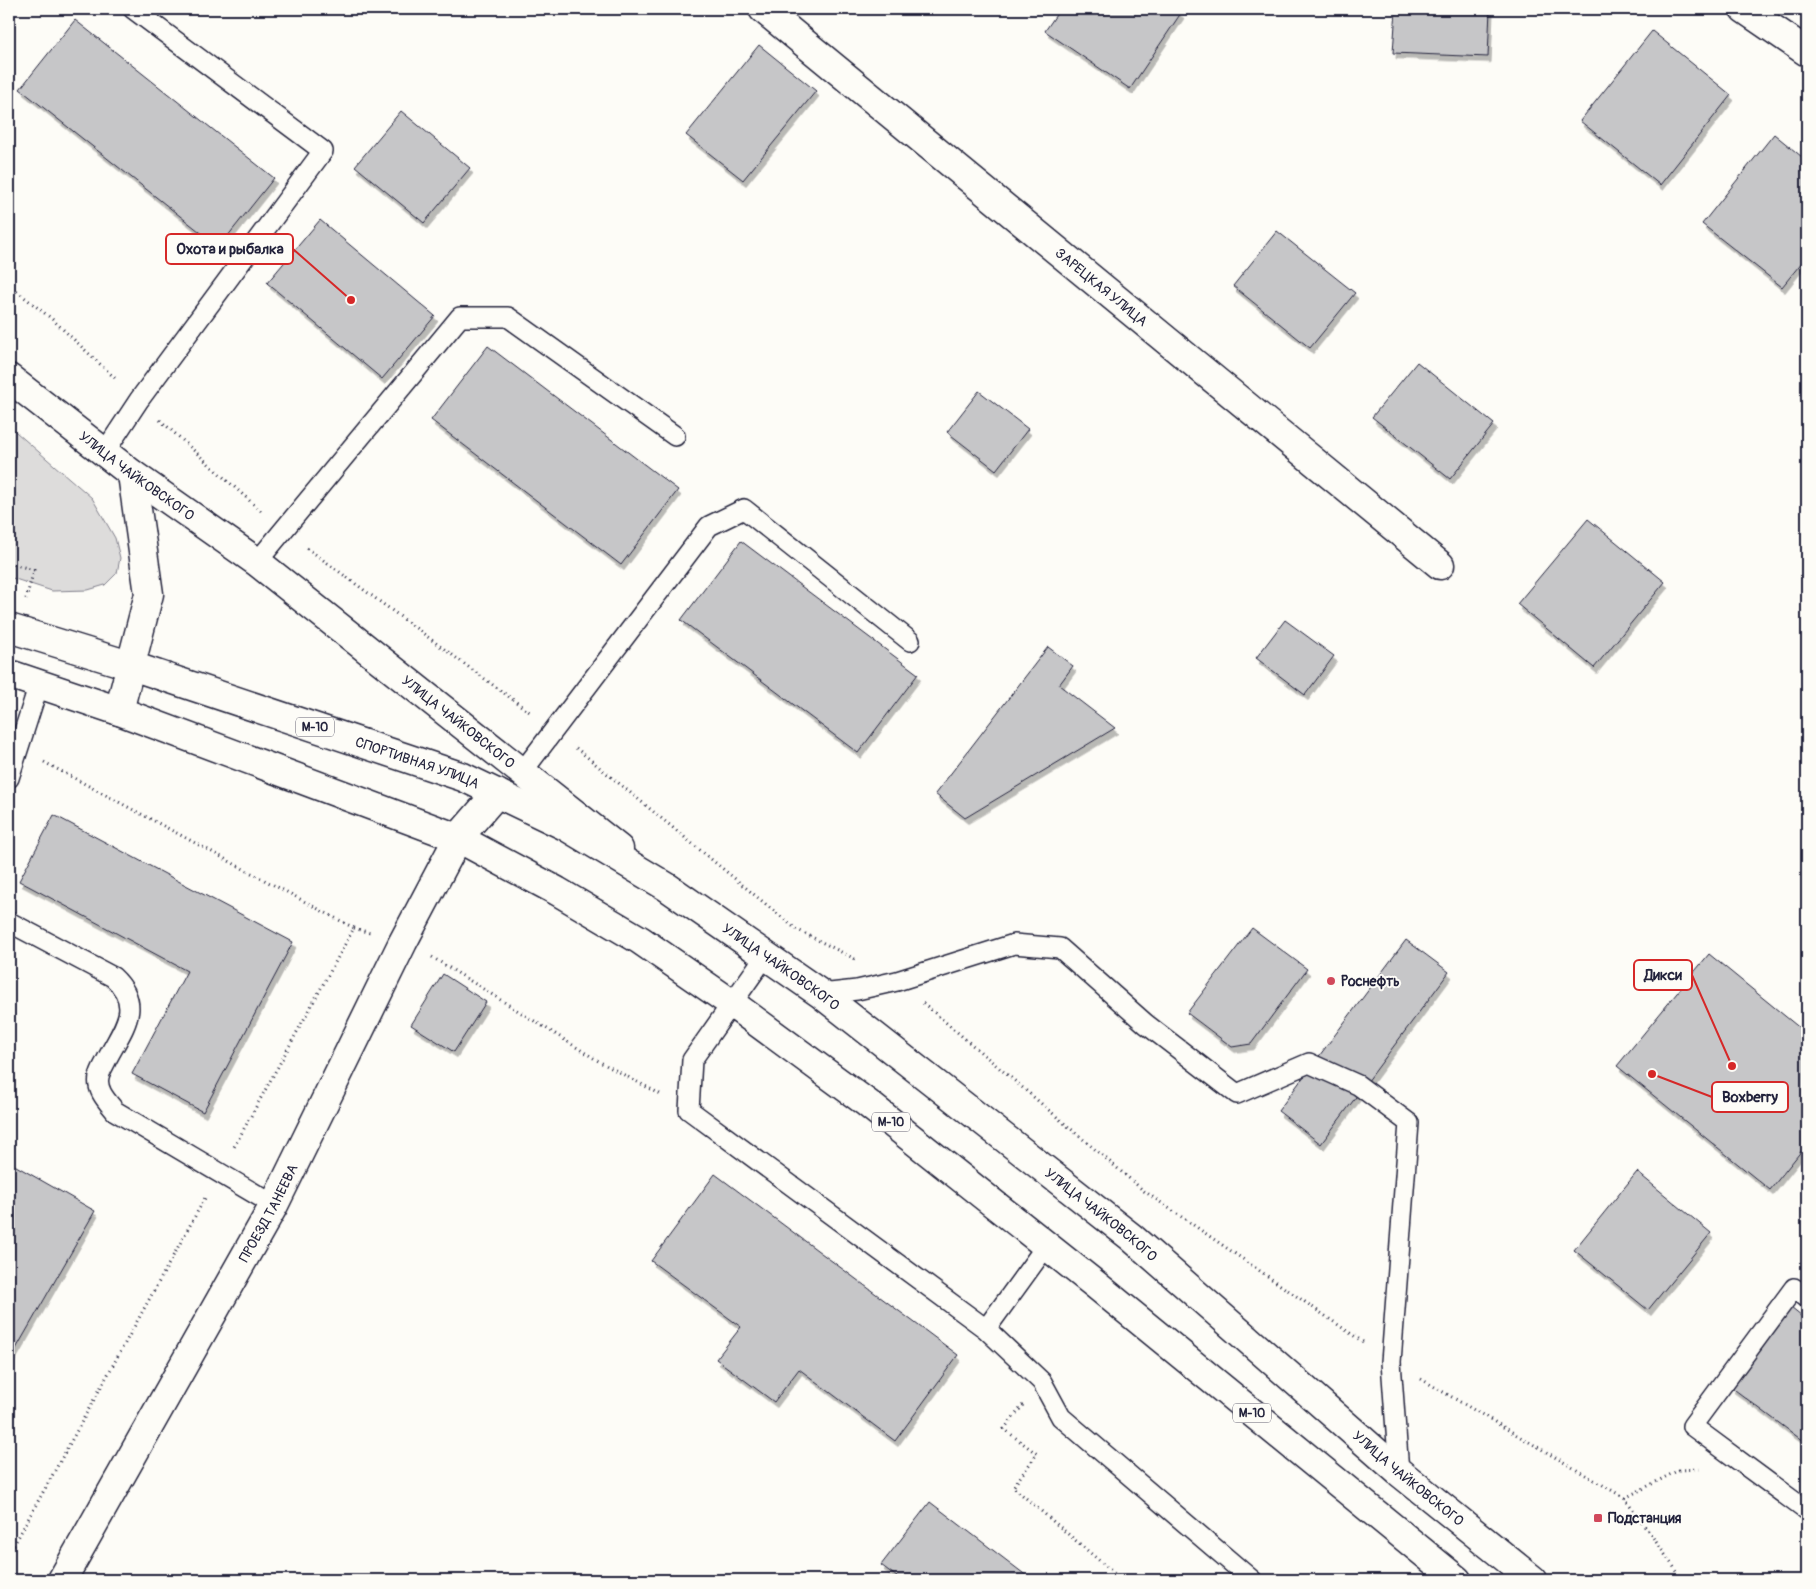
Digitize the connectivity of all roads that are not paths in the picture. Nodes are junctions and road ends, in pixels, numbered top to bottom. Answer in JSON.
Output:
{"nodes":[{"id":1,"x":133,"y":9,"type":"edge"},
{"id":2,"x":763,"y":9,"type":"edge"},
{"id":3,"x":1744,"y":9,"type":"edge"},
{"id":4,"x":1807,"y":52,"type":"edge"},
{"id":5,"x":9,"y":378,"type":"edge"},
{"id":6,"x":675,"y":436,"type":"dead end"},
{"id":7,"x":104,"y":453,"type":"junction"},
{"id":8,"x":132,"y":474,"type":"junction"},
{"id":9,"x":257,"y":562,"type":"junction"},
{"id":10,"x":1440,"y":565,"type":"dead end"},
{"id":11,"x":9,"y":628,"type":"edge"},
{"id":12,"x":910,"y":641,"type":"dead end"},
{"id":13,"x":132,"y":666,"type":"junction"},
{"id":14,"x":9,"y":674,"type":"edge"},
{"id":15,"x":39,"y":684,"type":"junction"},
{"id":16,"x":119,"y":711,"type":"junction"},
{"id":17,"x":523,"y":771,"type":"junction"},
{"id":18,"x":9,"y":778,"type":"edge"},
{"id":19,"x":496,"y":793,"type":"junction"},
{"id":20,"x":458,"y":838,"type":"junction"},
{"id":21,"x":667,"y":887,"type":"junction"},
{"id":22,"x":9,"y":922,"type":"edge"},
{"id":23,"x":766,"y":955,"type":"junction"},
{"id":24,"x":821,"y":994,"type":"junction"},
{"id":25,"x":731,"y":1003,"type":"junction"},
{"id":26,"x":274,"y":1205,"type":"junction"},
{"id":27,"x":1046,"y":1246,"type":"junction"},
{"id":28,"x":1807,"y":1298,"type":"edge"},
{"id":29,"x":986,"y":1328,"type":"junction"},
{"id":30,"x":1399,"y":1472,"type":"junction"},
{"id":31,"x":1807,"y":1511,"type":"edge"},
{"id":32,"x":62,"y":1580,"type":"edge"},
{"id":33,"x":1252,"y":1580,"type":"edge"},
{"id":34,"x":1457,"y":1580,"type":"edge"},
{"id":35,"x":1533,"y":1580,"type":"edge"}],
"edges":[{"from":1,"to":7,"type":"lane"},
{"from":2,"to":10,"type":"main road","name":"ЗАРЕЦКАЯ УЛИЦА"},
{"from":3,"to":4,"type":"main road"},
{"from":5,"to":7,"type":"main road","name":"УЛИЦА ЧАЙКОВСКОГО"},
{"from":6,"to":9,"type":"lane"},
{"from":7,"to":8,"type":"main road","name":"УЛИЦА ЧАЙКОВСКОГО"},
{"from":8,"to":9,"type":"main road","name":"УЛИЦА ЧАЙКОВСКОГО"},
{"from":8,"to":13,"type":"main road"},
{"from":9,"to":17,"type":"main road","name":"УЛИЦА ЧАЙКОВСКОГО"},
{"from":11,"to":13,"type":"main road","name":"СПОРТИВНАЯ УЛИЦА","number":"М-10"},
{"from":12,"to":17,"type":"lane"},
{"from":13,"to":16,"type":"main road"},
{"from":13,"to":19,"type":"main road","name":"СПОРТИВНАЯ УЛИЦА","number":"М-10"},
{"from":14,"to":15,"type":"main road","number":"М-10"},
{"from":15,"to":16,"type":"main road","number":"М-10"},
{"from":15,"to":18,"type":"lane"},
{"from":16,"to":20,"type":"main road","number":"М-10"},
{"from":17,"to":21,"type":"main road","name":"УЛИЦА ЧАЙКОВСКОГО"},
{"from":19,"to":20,"type":"main road","name":"ПРОЕЗД ТАНЕЕВА"},
{"from":19,"to":21,"type":"main road","name":"СПОРТИВНАЯ УЛИЦА","number":"М-10"},
{"from":20,"to":25,"type":"main road","number":"М-10"},
{"from":20,"to":26,"type":"main road","name":"ПРОЕЗД ТАНЕЕВА"},
{"from":21,"to":23,"type":"main road","name":"УЛИЦА ЧАЙКОВСКОГО","number":"М-10"},
{"from":22,"to":26,"type":"lane"},
{"from":23,"to":24,"type":"main road","name":"УЛИЦА ЧАЙКОВСКОГО","number":"М-10"},
{"from":23,"to":25,"type":"lane"},
{"from":24,"to":30,"type":"main road","name":"УЛИЦА ЧАЙКОВСКОГО","number":"М-10"},
{"from":24,"to":30,"type":"lane"},
{"from":25,"to":27,"type":"main road","number":"М-10"},
{"from":25,"to":29,"type":"lane"},
{"from":26,"to":32,"type":"main road","name":"ПРОЕЗД ТАНЕЕВА"},
{"from":27,"to":29,"type":"lane"},
{"from":27,"to":34,"type":"main road","number":"М-10"},
{"from":28,"to":31,"type":"lane"},
{"from":29,"to":33,"type":"lane"},
{"from":30,"to":35,"type":"main road","name":"УЛИЦА ЧАЙКОВСКОГО","number":"М-10"}]}
